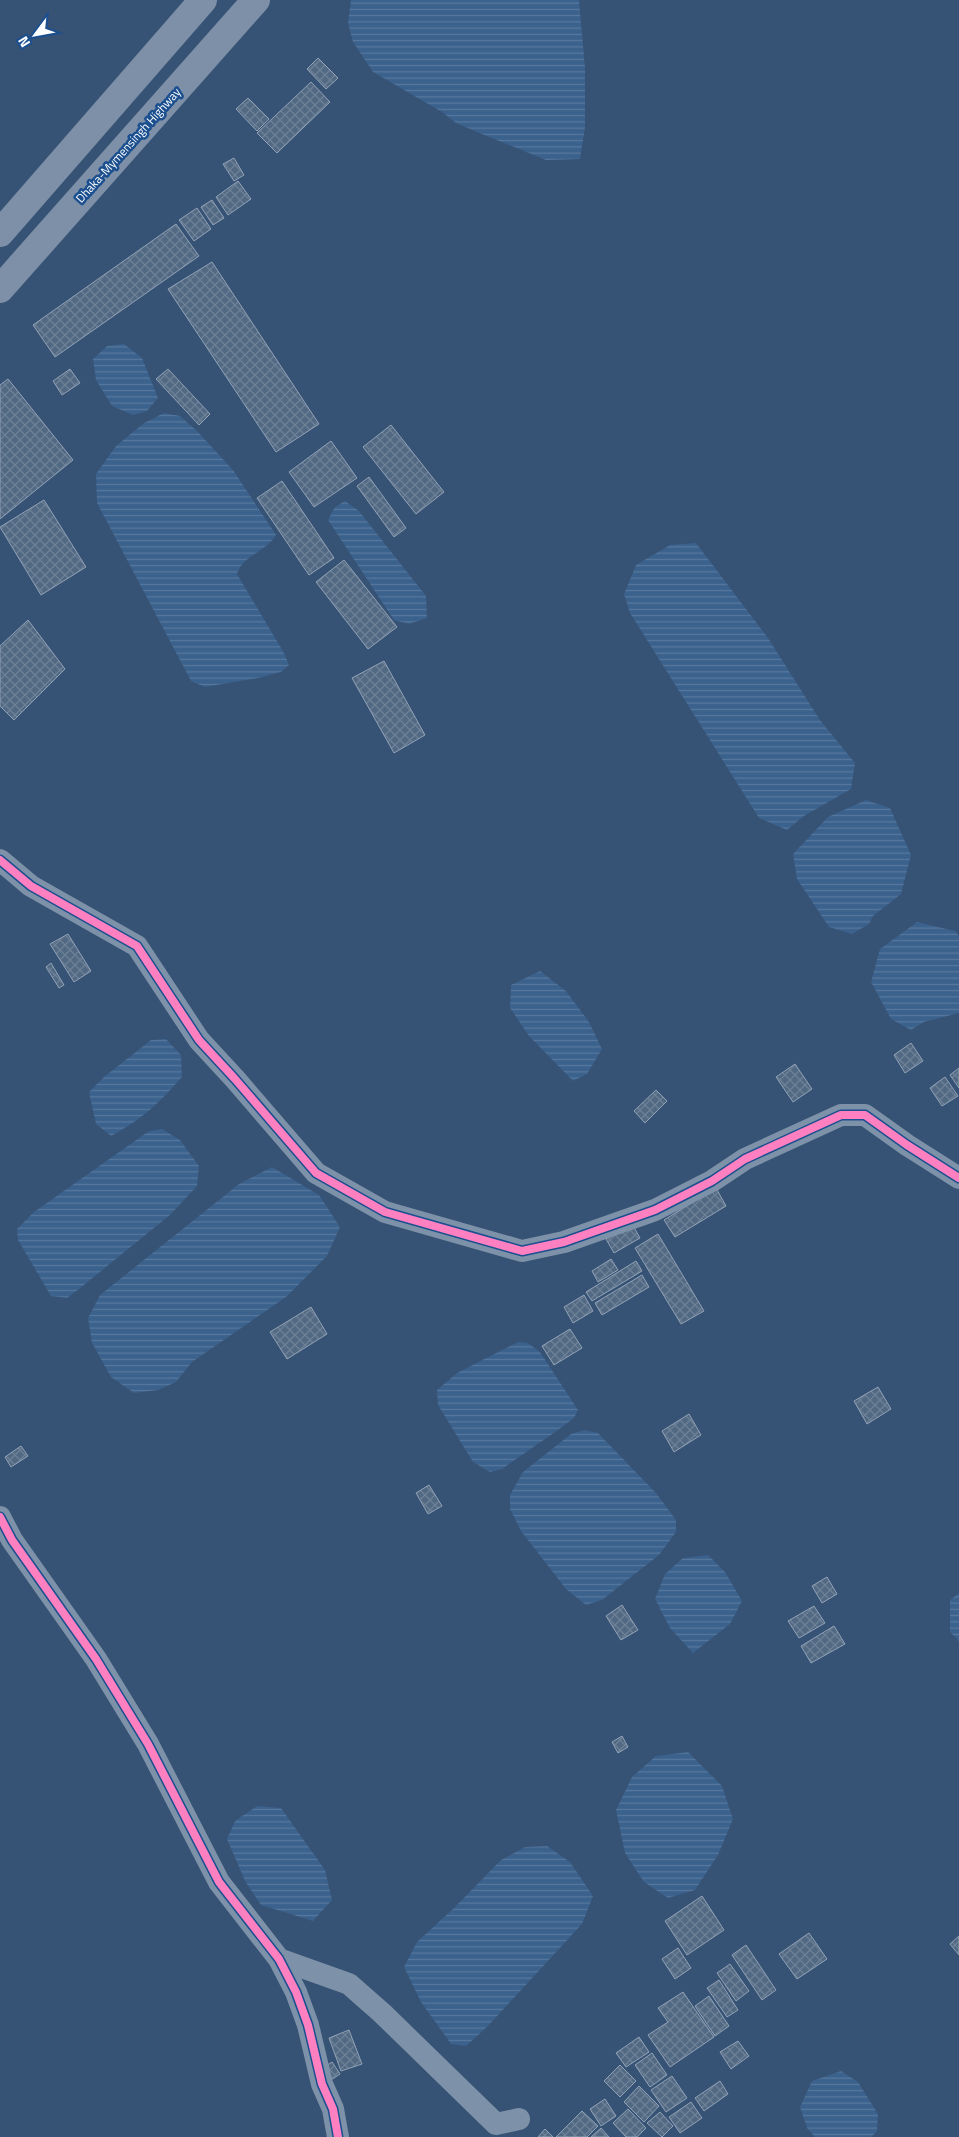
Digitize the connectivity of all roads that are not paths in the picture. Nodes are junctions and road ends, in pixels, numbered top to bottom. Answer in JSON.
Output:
{"nodes":[{"id":1,"x":203,"y":0,"type":"edge"},
{"id":2,"x":256,"y":0,"type":"edge"},
{"id":3,"x":0,"y":233,"type":"edge"},
{"id":4,"x":0,"y":289,"type":"edge"},
{"id":5,"x":0,"y":860,"type":"edge"},
{"id":6,"x":959,"y":1178,"type":"edge"},
{"id":7,"x":0,"y":1517,"type":"edge"},
{"id":8,"x":279,"y":1958,"type":"junction"},
{"id":9,"x":519,"y":2119,"type":"dead end"},
{"id":10,"x":338,"y":2137,"type":"edge"}],
"edges":[{"from":1,"to":3,"type":"highway"},
{"from":2,"to":4,"type":"highway","name":"Dhaka-Mymensingh Highway"},
{"from":5,"to":6,"type":"street"},
{"from":7,"to":8,"type":"street"},
{"from":8,"to":9,"type":"street"},
{"from":8,"to":10,"type":"street"}]}
